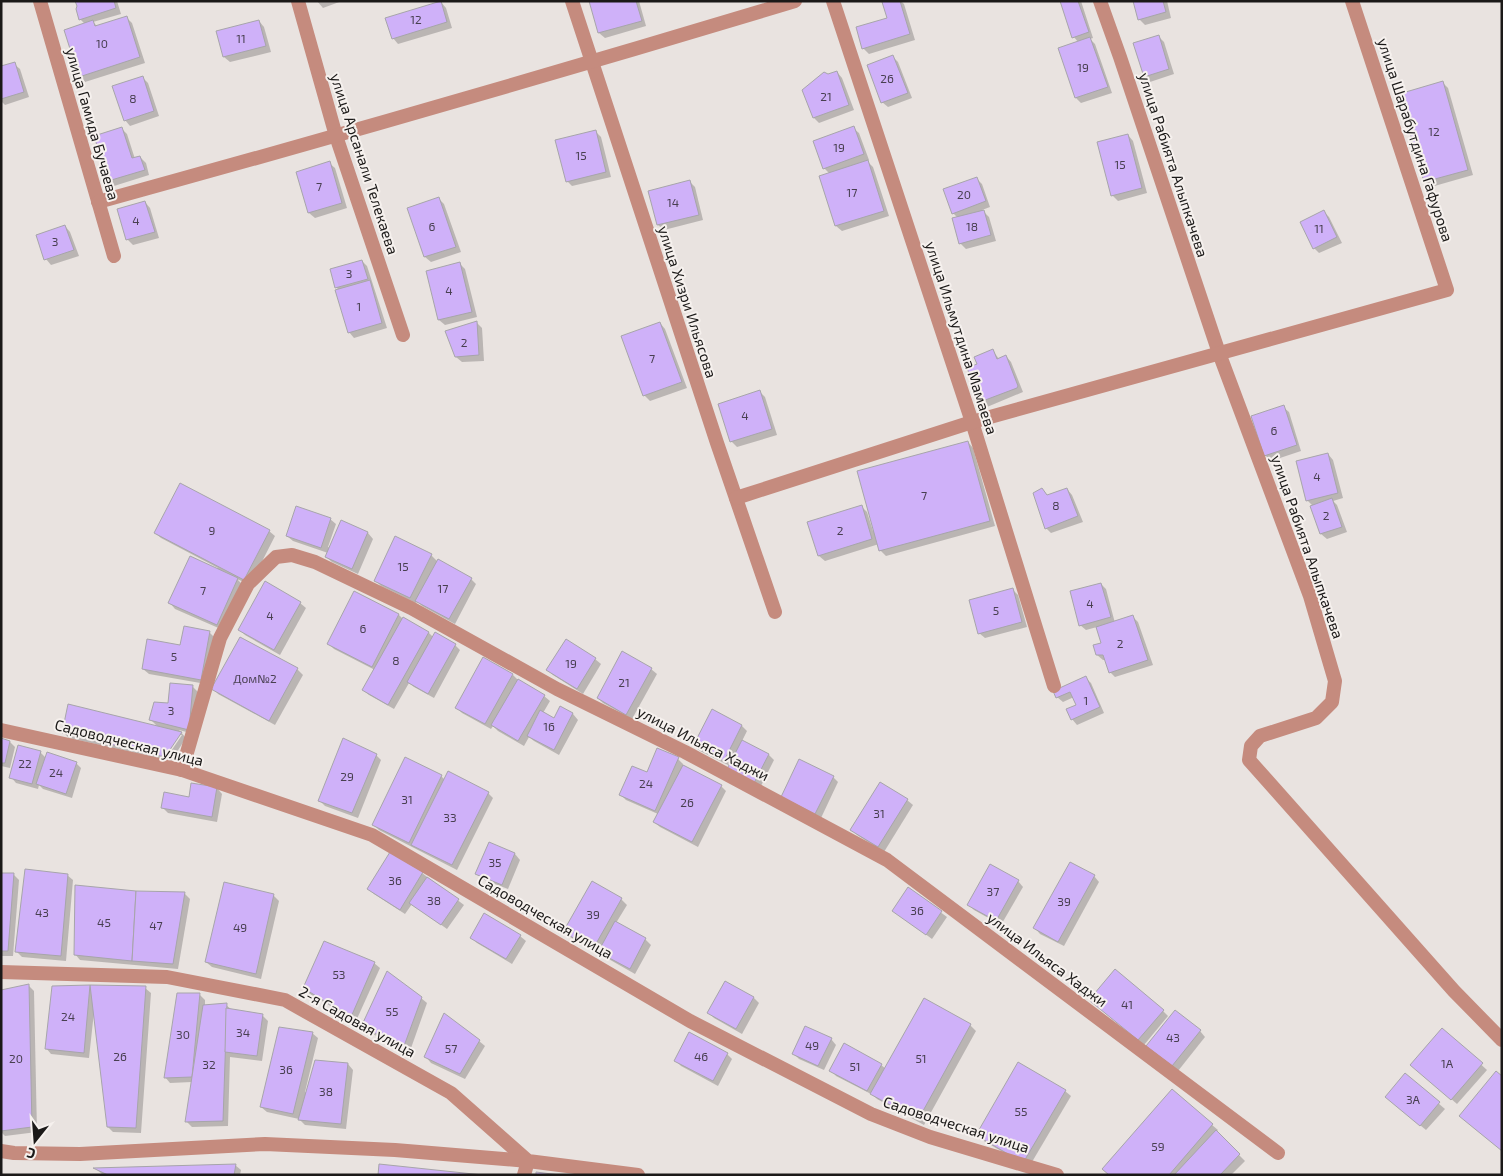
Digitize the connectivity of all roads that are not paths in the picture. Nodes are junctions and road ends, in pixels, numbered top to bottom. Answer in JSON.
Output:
{"nodes":[{"id":1,"x":40,"y":1,"type":"edge"},
{"id":2,"x":298,"y":1,"type":"edge"},
{"id":3,"x":572,"y":1,"type":"edge"},
{"id":4,"x":794,"y":1,"type":"edge"},
{"id":5,"x":833,"y":1,"type":"edge"},
{"id":6,"x":1100,"y":1,"type":"edge"},
{"id":7,"x":1352,"y":1,"type":"edge"},
{"id":8,"x":591,"y":63,"type":"junction"},
{"id":9,"x":336,"y":136,"type":"junction"},
{"id":10,"x":98,"y":202,"type":"junction"},
{"id":11,"x":114,"y":256,"type":"dead end"},
{"id":12,"x":403,"y":334,"type":"dead end"},
{"id":13,"x":1219,"y":353,"type":"junction"},
{"id":14,"x":972,"y":422,"type":"junction"},
{"id":15,"x":736,"y":498,"type":"junction"},
{"id":16,"x":775,"y":612,"type":"dead end"},
{"id":17,"x":1054,"y":686,"type":"dead end"},
{"id":18,"x":1,"y":730,"type":"edge"},
{"id":19,"x":182,"y":770,"type":"junction"},
{"id":20,"x":1,"y":972,"type":"edge"},
{"id":21,"x":1502,"y":1040,"type":"edge"},
{"id":22,"x":1,"y":1151,"type":"edge"},
{"id":23,"x":1278,"y":1153,"type":"dead end"},
{"id":24,"x":528,"y":1161,"type":"junction"},
{"id":25,"x":524,"y":1175,"type":"edge"},
{"id":26,"x":638,"y":1175,"type":"edge"},
{"id":27,"x":1057,"y":1175,"type":"edge"}],
"edges":[{"from":1,"to":10,"type":"street","name":"улица Гамида Бучаева"},
{"from":2,"to":9,"type":"street","name":"улица Арсанали Телекаева"},
{"from":3,"to":8,"type":"street","name":"улица Хизри Ильясова"},
{"from":4,"to":8,"type":"street"},
{"from":5,"to":14,"type":"street","name":"улица Ильмутдина Мамаева"},
{"from":6,"to":13,"type":"street","name":"улица Рабията Алыпкачева"},
{"from":7,"to":13,"type":"street","name":"улица Шарабутдина Гафурова"},
{"from":8,"to":9,"type":"street"},
{"from":8,"to":15,"type":"street","name":"улица Хизри Ильясова"},
{"from":9,"to":10,"type":"street"},
{"from":9,"to":12,"type":"street","name":"улица Арсанали Телекаева"},
{"from":10,"to":11,"type":"street","name":"улица Гамида Бучаева"},
{"from":13,"to":14,"type":"street"},
{"from":13,"to":21,"type":"street","name":"улица Рабията Алыпкачева"},
{"from":14,"to":15,"type":"street"},
{"from":14,"to":17,"type":"street","name":"улица Ильмутдина Мамаева"},
{"from":15,"to":16,"type":"street","name":"улица Хизри Ильясова"},
{"from":18,"to":19,"type":"street","name":"Садоводческая улица"},
{"from":19,"to":23,"type":"street","name":"улица Ильяса Хаджи"},
{"from":19,"to":27,"type":"street","name":"Садоводческая улица"},
{"from":20,"to":24,"type":"street","name":"2-я Садовая улица"},
{"from":22,"to":24,"type":"street"},
{"from":24,"to":25,"type":"street"},
{"from":24,"to":26,"type":"street"}]}
